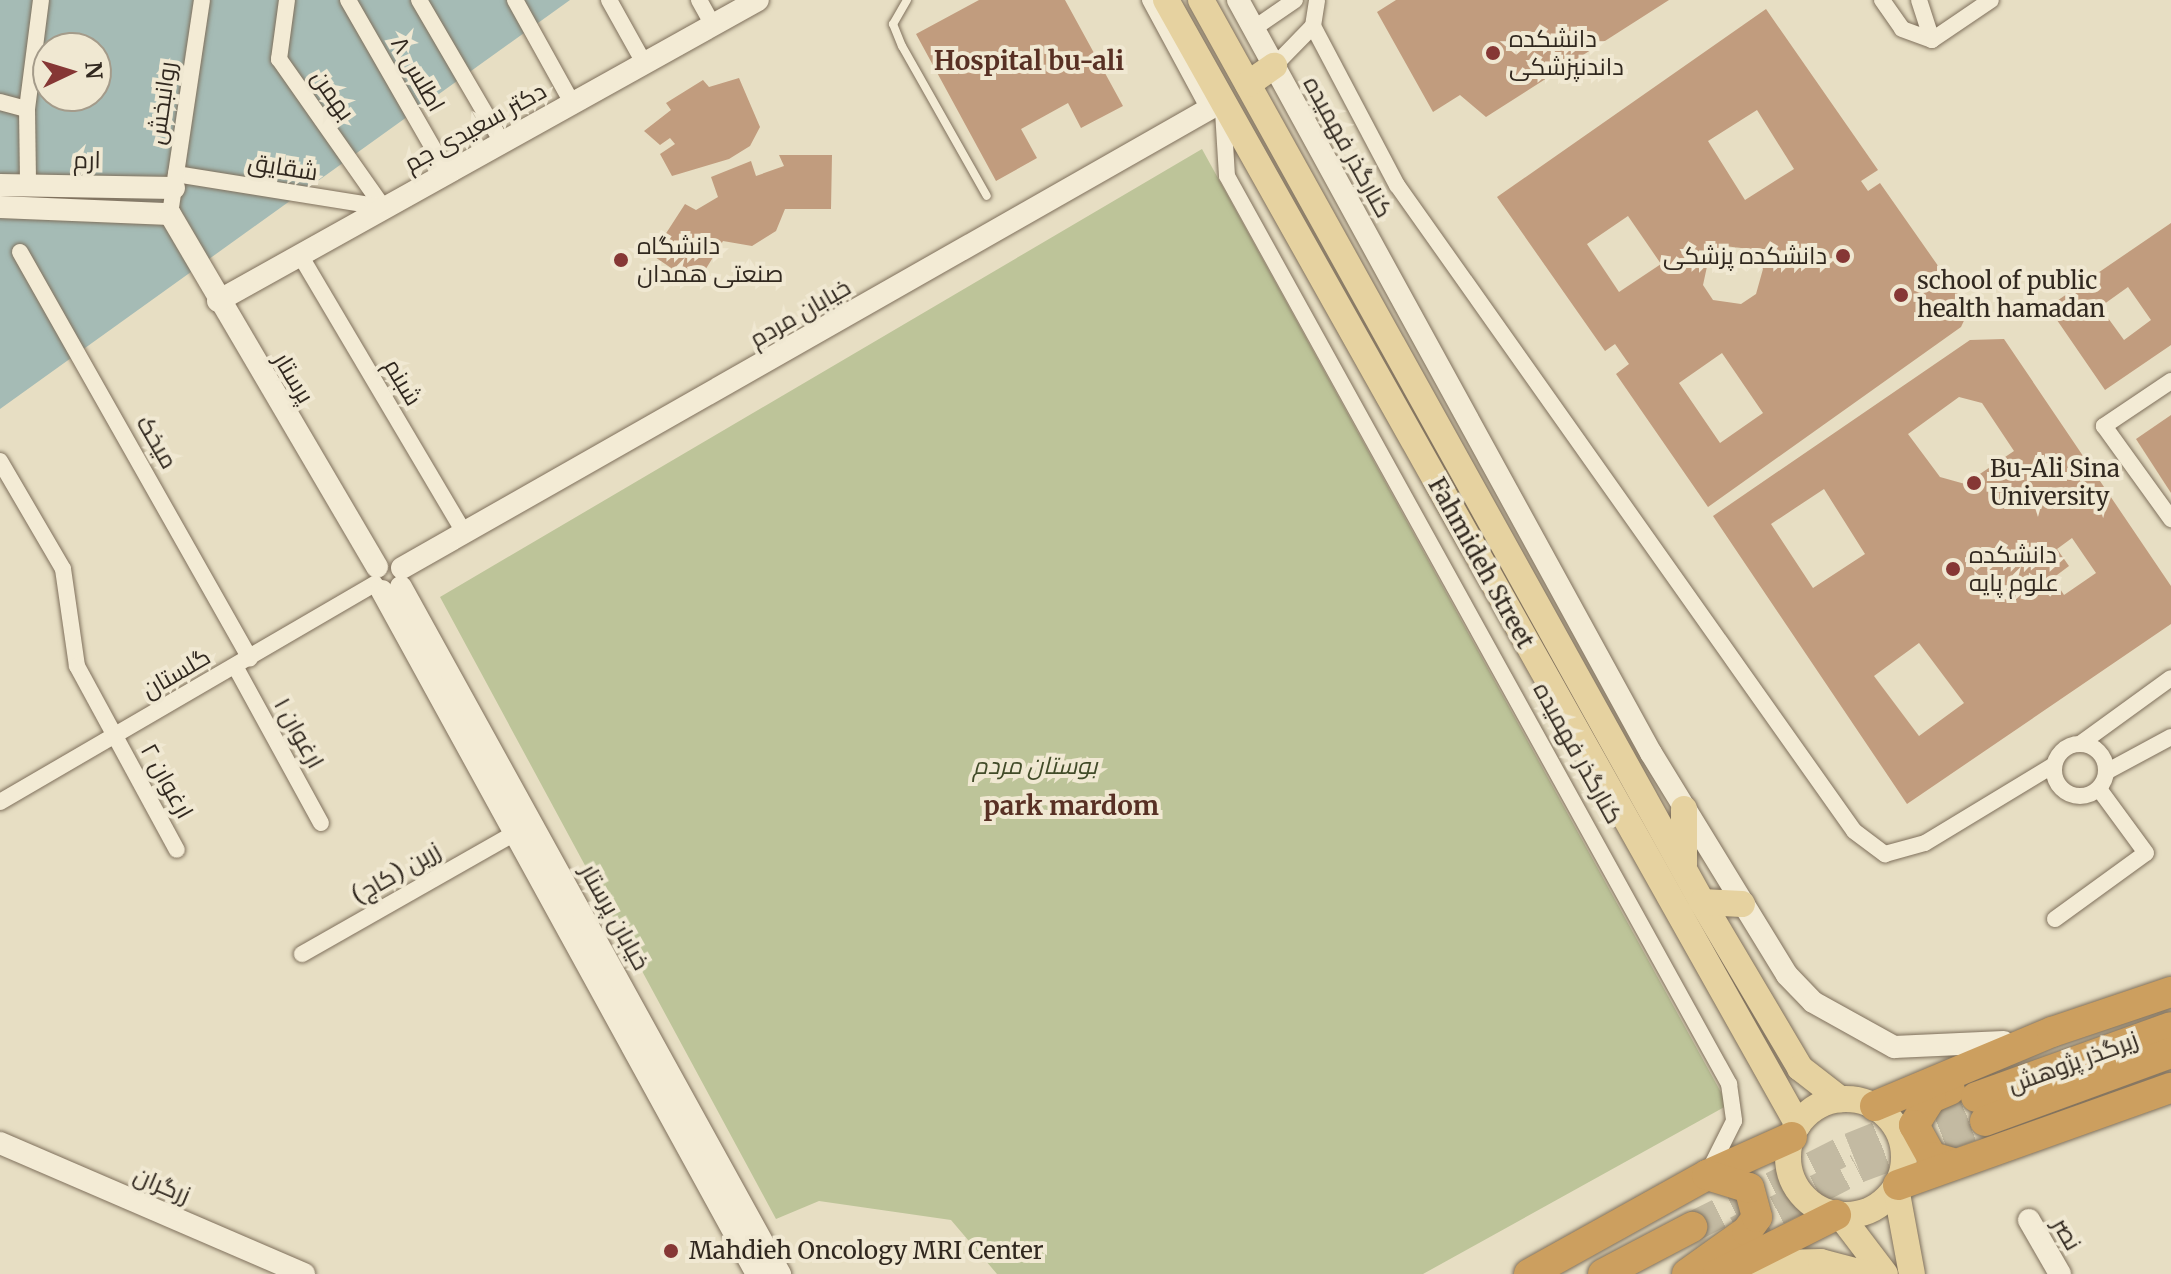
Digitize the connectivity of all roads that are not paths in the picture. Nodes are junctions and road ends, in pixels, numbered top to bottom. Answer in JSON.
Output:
{"nodes":[{"id":1,"x":41,"y":0,"type":"edge"},
{"id":2,"x":202,"y":0,"type":"edge"},
{"id":3,"x":287,"y":0,"type":"edge"},
{"id":4,"x":348,"y":0,"type":"edge"},
{"id":5,"x":419,"y":0,"type":"edge"},
{"id":6,"x":515,"y":0,"type":"edge"},
{"id":7,"x":609,"y":0,"type":"edge"},
{"id":8,"x":699,"y":0,"type":"edge"},
{"id":9,"x":758,"y":0,"type":"edge"},
{"id":10,"x":907,"y":0,"type":"edge"},
{"id":11,"x":1150,"y":0,"type":"edge"},
{"id":12,"x":1166,"y":0,"type":"edge"},
{"id":13,"x":1201,"y":0,"type":"edge"},
{"id":14,"x":1238,"y":0,"type":"edge"},
{"id":15,"x":1295,"y":0,"type":"edge"},
{"id":16,"x":1317,"y":0,"type":"edge"},
{"id":17,"x":1882,"y":0,"type":"edge"},
{"id":18,"x":1919,"y":0,"type":"edge"},
{"id":19,"x":1991,"y":0,"type":"edge"},
{"id":20,"x":713,"y":25,"type":"junction"},
{"id":21,"x":1313,"y":26,"type":"junction"},
{"id":22,"x":1253,"y":29,"type":"junction"},
{"id":23,"x":1932,"y":40,"type":"junction"},
{"id":24,"x":644,"y":63,"type":"junction"},
{"id":25,"x":1274,"y":66,"type":"junction"},
{"id":26,"x":1248,"y":84,"type":"junction"},
{"id":27,"x":572,"y":103,"type":"junction"},
{"id":28,"x":1,"y":104,"type":"edge"},
{"id":29,"x":1216,"y":105,"type":"junction"},
{"id":30,"x":27,"y":109,"type":"junction"},
{"id":31,"x":502,"y":142,"type":"junction"},
{"id":32,"x":447,"y":172,"type":"junction"},
{"id":33,"x":175,"y":181,"type":"junction"},
{"id":34,"x":0,"y":185,"type":"edge"},
{"id":35,"x":28,"y":185,"type":"junction"},
{"id":36,"x":987,"y":196,"type":"dead end"},
{"id":37,"x":0,"y":207,"type":"edge"},
{"id":38,"x":383,"y":207,"type":"junction"},
{"id":39,"x":170,"y":214,"type":"junction"},
{"id":40,"x":20,"y":252,"type":"dead end"},
{"id":41,"x":300,"y":255,"type":"junction"},
{"id":42,"x":218,"y":301,"type":"junction"},
{"id":43,"x":2171,"y":381,"type":"edge"},
{"id":44,"x":0,"y":461,"type":"edge"},
{"id":45,"x":2171,"y":519,"type":"edge"},
{"id":46,"x":465,"y":534,"type":"junction"},
{"id":47,"x":388,"y":579,"type":"junction"},
{"id":48,"x":243,"y":662,"type":"junction"},
{"id":49,"x":2171,"y":678,"type":"edge"},
{"id":50,"x":115,"y":736,"type":"junction"},
{"id":51,"x":2171,"y":737,"type":"edge"},
{"id":52,"x":2080,"y":744,"type":"junction"},
{"id":53,"x":2054,"y":765,"type":"junction"},
{"id":54,"x":2106,"y":772,"type":"junction"},
{"id":55,"x":2099,"y":789,"type":"junction"},
{"id":56,"x":0,"y":802,"type":"edge"},
{"id":57,"x":1684,"y":809,"type":"junction"},
{"id":58,"x":321,"y":823,"type":"dead end"},
{"id":59,"x":513,"y":834,"type":"junction"},
{"id":60,"x":177,"y":850,"type":"dead end"},
{"id":61,"x":1684,"y":869,"type":"junction"},
{"id":62,"x":1702,"y":902,"type":"junction"},
{"id":63,"x":1742,"y":904,"type":"junction"},
{"id":64,"x":2055,"y":919,"type":"dead end"},
{"id":65,"x":302,"y":954,"type":"dead end"},
{"id":66,"x":2171,"y":992,"type":"edge"},
{"id":67,"x":2171,"y":1027,"type":"edge"},
{"id":68,"x":2052,"y":1032,"type":"junction"},
{"id":69,"x":2006,"y":1053,"type":"junction"},
{"id":70,"x":2171,"y":1053,"type":"edge"},
{"id":71,"x":2171,"y":1088,"type":"edge"},
{"id":72,"x":1840,"y":1099,"type":"junction"},
{"id":73,"x":2171,"y":1099,"type":"edge"},
{"id":74,"x":1875,"y":1106,"type":"junction"},
{"id":75,"x":2101,"y":1113,"type":"junction"},
{"id":76,"x":1795,"y":1131,"type":"junction"},
{"id":77,"x":0,"y":1143,"type":"edge"},
{"id":78,"x":1956,"y":1164,"type":"junction"},
{"id":79,"x":1707,"y":1175,"type":"junction"},
{"id":80,"x":1897,"y":1187,"type":"junction"},
{"id":81,"x":1838,"y":1215,"type":"junction"},
{"id":82,"x":2029,"y":1220,"type":"dead end"},
{"id":83,"x":1712,"y":1253,"type":"edge"},
{"id":84,"x":304,"y":1274,"type":"edge"},
{"id":85,"x":757,"y":1274,"type":"edge"},
{"id":86,"x":780,"y":1274,"type":"edge"},
{"id":87,"x":1529,"y":1274,"type":"edge"},
{"id":88,"x":1603,"y":1274,"type":"edge"},
{"id":89,"x":1662,"y":1274,"type":"edge"},
{"id":90,"x":1687,"y":1274,"type":"edge"},
{"id":91,"x":1866,"y":1274,"type":"edge"},
{"id":92,"x":1885,"y":1274,"type":"edge"},
{"id":93,"x":1912,"y":1274,"type":"edge"},
{"id":94,"x":2060,"y":1274,"type":"edge"}],
"edges":[{"from":1,"to":30,"type":"street"},
{"from":2,"to":33,"type":"street","name":"روانبخش"},
{"from":3,"to":38,"type":"street","name":"بهمن"},
{"from":4,"to":32,"type":"street","name":"اطلس ۸"},
{"from":5,"to":31,"type":"street"},
{"from":6,"to":27,"type":"street"},
{"from":7,"to":24,"type":"street"},
{"from":8,"to":20,"type":"street"},
{"from":9,"to":20,"type":"street","name":"دکتر سعیدی جم"},
{"from":10,"to":36,"type":"lane"},
{"from":11,"to":29,"type":"street"},
{"from":12,"to":29,"type":"main road","name":"Fahmideh Street"},
{"from":13,"to":26,"type":"main road","name":"Fahmideh Street"},
{"from":14,"to":22,"type":"street","name":"کنارگذر فهمیده"},
{"from":15,"to":22,"type":"street"},
{"from":16,"to":21,"type":"street"},
{"from":17,"to":23,"type":"street"},
{"from":18,"to":23,"type":"street"},
{"from":19,"to":23,"type":"street"},
{"from":20,"to":24,"type":"street","name":"دکتر سعیدی جم"},
{"from":21,"to":25,"type":"street"},
{"from":21,"to":53,"type":"street"},
{"from":22,"to":25,"type":"street","name":"کنارگذر فهمیده"},
{"from":24,"to":27,"type":"street","name":"دکتر سعیدی جم"},
{"from":25,"to":26,"type":"main road"},
{"from":25,"to":57,"type":"street","name":"کنارگذر فهمیده"},
{"from":26,"to":61,"type":"main road","name":"Fahmideh Street"},
{"from":27,"to":31,"type":"street","name":"دکتر سعیدی جم"},
{"from":28,"to":30,"type":"street"},
{"from":29,"to":46,"type":"street","name":"خیابان مردم"},
{"from":29,"to":76,"type":"main road","name":"Fahmideh Street"},
{"from":29,"to":79,"type":"street","name":"کنارگذر فهمیده"},
{"from":30,"to":35,"type":"street"},
{"from":31,"to":32,"type":"street","name":"دکتر سعیدی جم"},
{"from":32,"to":38,"type":"street","name":"دکتر سعیدی جم"},
{"from":33,"to":35,"type":"street","name":"ارم"},
{"from":33,"to":38,"type":"street","name":"شقایق"},
{"from":33,"to":39,"type":"street","name":"روانبخش"},
{"from":34,"to":35,"type":"street","name":"ارم"},
{"from":37,"to":39,"type":"street","name":"ارم"},
{"from":38,"to":41,"type":"street","name":"دکتر سعیدی جم"},
{"from":39,"to":42,"type":"street","name":"پرستار"},
{"from":40,"to":48,"type":"street","name":"میخک"},
{"from":41,"to":42,"type":"street","name":"دکتر سعیدی جم"},
{"from":41,"to":46,"type":"street","name":"شبنم"},
{"from":42,"to":47,"type":"street","name":"پرستار"},
{"from":43,"to":45,"type":"street"},
{"from":44,"to":50,"type":"street","name":"ارغوان ۲"},
{"from":46,"to":47,"type":"street","name":"خیابان مردم"},
{"from":47,"to":48,"type":"street","name":"گلستان"},
{"from":47,"to":59,"type":"street","name":"خیابان پرستار"},
{"from":47,"to":86,"type":"street","name":"خیابان پرستار"},
{"from":48,"to":50,"type":"street","name":"گلستان"},
{"from":48,"to":58,"type":"street","name":"ارغوان ۱"},
{"from":49,"to":52,"type":"street"},
{"from":50,"to":56,"type":"street","name":"گلستان"},
{"from":50,"to":60,"type":"street","name":"ارغوان ۲"},
{"from":51,"to":54,"type":"street"},
{"from":52,"to":53,"type":"street"},
{"from":52,"to":54,"type":"street"},
{"from":53,"to":55,"type":"street"},
{"from":54,"to":55,"type":"street"},
{"from":55,"to":64,"type":"street"},
{"from":57,"to":61,"type":"main road"},
{"from":57,"to":63,"type":"street","name":"کنارگذر فهمیده"},
{"from":59,"to":65,"type":"street","name":"زرین (کاج)"},
{"from":59,"to":85,"type":"street","name":"خیابان پرستار"},
{"from":61,"to":62,"type":"main road","name":"Fahmideh Street"},
{"from":62,"to":63,"type":"main road"},
{"from":62,"to":72,"type":"main road","name":"Fahmideh Street"},
{"from":63,"to":68,"type":"street","name":"کنارگذر فهمیده"},
{"from":66,"to":68,"type":"highway"},
{"from":67,"to":70,"type":"highway","name":"زیرگذر پژوهش"},
{"from":68,"to":69,"type":"highway"},
{"from":69,"to":74,"type":"highway"},
{"from":69,"to":78,"type":"highway"},
{"from":71,"to":75,"type":"highway"},
{"from":72,"to":74,"type":"main road"},
{"from":72,"to":76,"type":"main road"},
{"from":73,"to":75,"type":"street"},
{"from":74,"to":80,"type":"main road"},
{"from":75,"to":78,"type":"highway"},
{"from":76,"to":79,"type":"highway"},
{"from":76,"to":81,"type":"main road"},
{"from":77,"to":84,"type":"street","name":"زرگران"},
{"from":78,"to":80,"type":"highway"},
{"from":79,"to":87,"type":"highway"},
{"from":79,"to":90,"type":"highway"},
{"from":80,"to":81,"type":"main road"},
{"from":80,"to":93,"type":"main road"},
{"from":81,"to":83,"type":"highway"},
{"from":81,"to":92,"type":"main road"},
{"from":82,"to":94,"type":"street","name":"نصر"},
{"from":83,"to":88,"type":"highway"},
{"from":83,"to":89,"type":"highway"},
{"from":83,"to":91,"type":"main road"}]}
